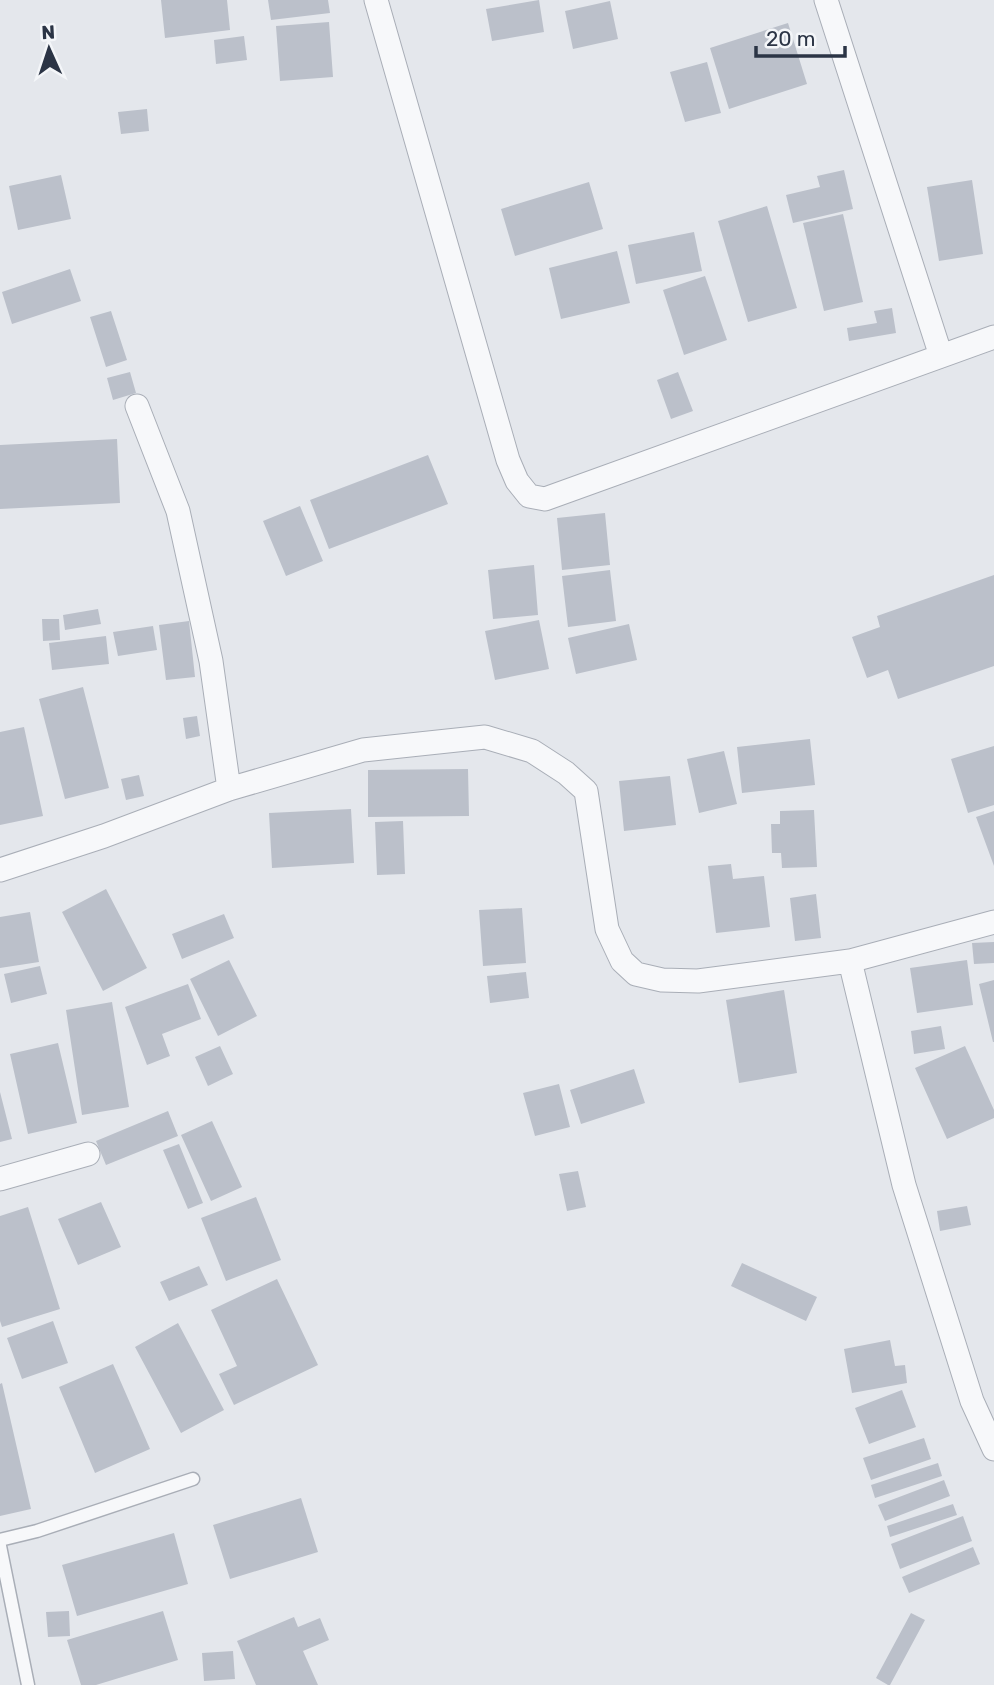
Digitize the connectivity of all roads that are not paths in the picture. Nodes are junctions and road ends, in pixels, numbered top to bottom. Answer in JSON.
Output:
{"nodes":[{"id":1,"x":376,"y":0,"type":"edge"},
{"id":2,"x":826,"y":0,"type":"edge"},
{"id":3,"x":994,"y":337,"type":"edge"},
{"id":4,"x":941,"y":356,"type":"junction"},
{"id":5,"x":137,"y":406,"type":"dead end"},
{"id":6,"x":229,"y":789,"type":"junction"},
{"id":7,"x":0,"y":870,"type":"edge"},
{"id":8,"x":994,"y":922,"type":"edge"},
{"id":9,"x":850,"y":961,"type":"junction"},
{"id":10,"x":88,"y":1154,"type":"dead end"},
{"id":11,"x":0,"y":1179,"type":"edge"},
{"id":12,"x":994,"y":1449,"type":"edge"},
{"id":13,"x":193,"y":1479,"type":"dead end"},
{"id":14,"x":0,"y":1540,"type":"edge"},
{"id":15,"x":0,"y":1546,"type":"edge"},
{"id":16,"x":28,"y":1685,"type":"edge"}],
"edges":[{"from":1,"to":4,"type":"street"},
{"from":2,"to":4,"type":"street"},
{"from":3,"to":4,"type":"street"},
{"from":5,"to":6,"type":"street"},
{"from":6,"to":7,"type":"street"},
{"from":6,"to":9,"type":"street"},
{"from":8,"to":9,"type":"street"},
{"from":9,"to":12,"type":"street"},
{"from":10,"to":11,"type":"street"},
{"from":13,"to":14,"type":"lane"},
{"from":15,"to":16,"type":"lane"}]}
